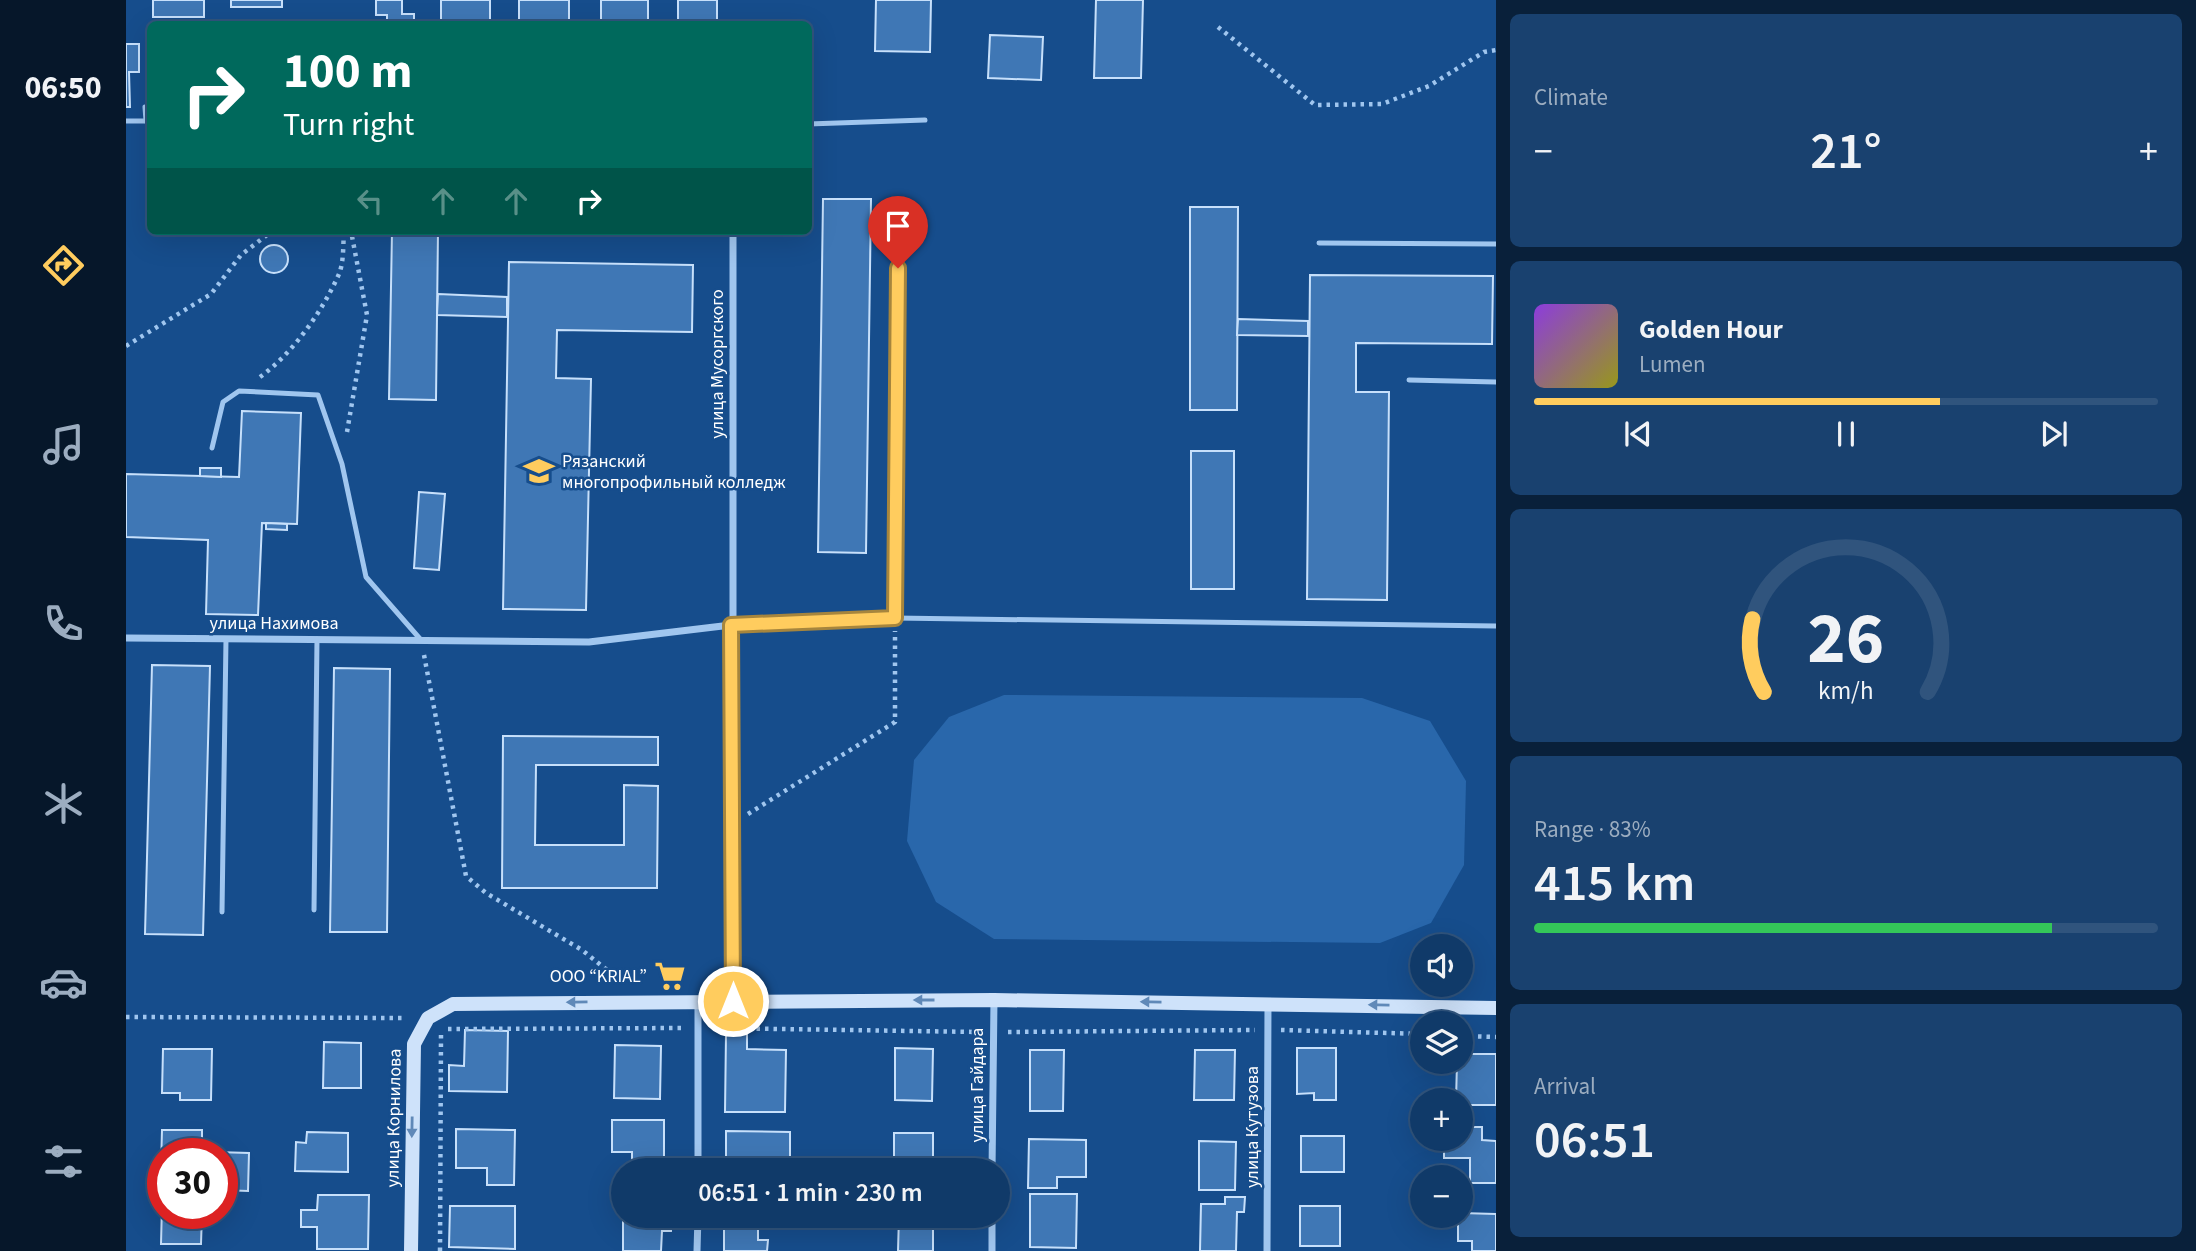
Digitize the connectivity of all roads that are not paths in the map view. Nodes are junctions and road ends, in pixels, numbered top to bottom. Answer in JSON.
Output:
{"nodes":[{"id":1,"x":145,"y":107,"type":"dead end"},
{"id":2,"x":147,"y":116,"type":"edge"},
{"id":3,"x":925,"y":120,"type":"dead end"},
{"id":4,"x":126,"y":121,"type":"edge"},
{"id":5,"x":147,"y":121,"type":"edge"},
{"id":6,"x":812,"y":124,"type":"edge"},
{"id":7,"x":733,"y":235,"type":"edge"},
{"id":8,"x":898,"y":242,"type":"dead end"},
{"id":9,"x":1319,"y":243,"type":"dead end"},
{"id":10,"x":1496,"y":244,"type":"edge"},
{"id":11,"x":1409,"y":380,"type":"dead end"},
{"id":12,"x":1496,"y":382,"type":"edge"},
{"id":13,"x":212,"y":448,"type":"dead end"},
{"id":14,"x":895,"y":618,"type":"junction"},
{"id":15,"x":731,"y":625,"type":"junction"},
{"id":16,"x":1496,"y":626,"type":"edge"},
{"id":17,"x":126,"y":638,"type":"edge"},
{"id":18,"x":226,"y":639,"type":"junction"},
{"id":19,"x":317,"y":639,"type":"junction"},
{"id":20,"x":421,"y":640,"type":"junction"},
{"id":21,"x":314,"y":909,"type":"dead end"},
{"id":22,"x":222,"y":912,"type":"dead end"},
{"id":23,"x":698,"y":1000,"type":"junction"},
{"id":24,"x":994,"y":1000,"type":"junction"},
{"id":25,"x":733,"y":1001,"type":"junction"},
{"id":26,"x":1268,"y":1003,"type":"junction"},
{"id":27,"x":1496,"y":1008,"type":"edge"},
{"id":28,"x":698,"y":1158,"type":"edge"},
{"id":29,"x":992,"y":1158,"type":"edge"},
{"id":30,"x":698,"y":1228,"type":"edge"},
{"id":31,"x":992,"y":1228,"type":"edge"},
{"id":32,"x":411,"y":1251,"type":"edge"},
{"id":33,"x":697,"y":1251,"type":"edge"},
{"id":34,"x":992,"y":1251,"type":"edge"},
{"id":35,"x":1267,"y":1251,"type":"edge"}],
"edges":[{"from":1,"to":2,"type":"lane"},
{"from":3,"to":6,"type":"lane"},
{"from":4,"to":5,"type":"lane"},
{"from":7,"to":15,"type":"street","name":"улица Мусоргского"},
{"from":8,"to":14,"type":"lane"},
{"from":9,"to":10,"type":"lane"},
{"from":11,"to":12,"type":"lane"},
{"from":13,"to":20,"type":"lane"},
{"from":14,"to":15,"type":"lane"},
{"from":14,"to":16,"type":"lane"},
{"from":15,"to":20,"type":"street","name":"улица Нахимова"},
{"from":15,"to":25,"type":"street","name":"улица Мусоргского"},
{"from":17,"to":18,"type":"street","name":"улица Нахимова"},
{"from":18,"to":19,"type":"street","name":"улица Нахимова"},
{"from":18,"to":22,"type":"lane"},
{"from":19,"to":20,"type":"street","name":"улица Нахимова"},
{"from":19,"to":21,"type":"lane"},
{"from":23,"to":25,"type":"street"},
{"from":23,"to":28,"type":"street"},
{"from":23,"to":32,"type":"street","name":"улица Корнилова","one_way":true},
{"from":24,"to":25,"type":"street","one_way":true},
{"from":26,"to":24,"type":"street","one_way":true},
{"from":24,"to":29,"type":"street","name":"улица Гайдара"},
{"from":27,"to":26,"type":"street","one_way":true},
{"from":26,"to":35,"type":"street","name":"улица Кутузова"},
{"from":30,"to":33,"type":"street"},
{"from":31,"to":34,"type":"street"}]}
